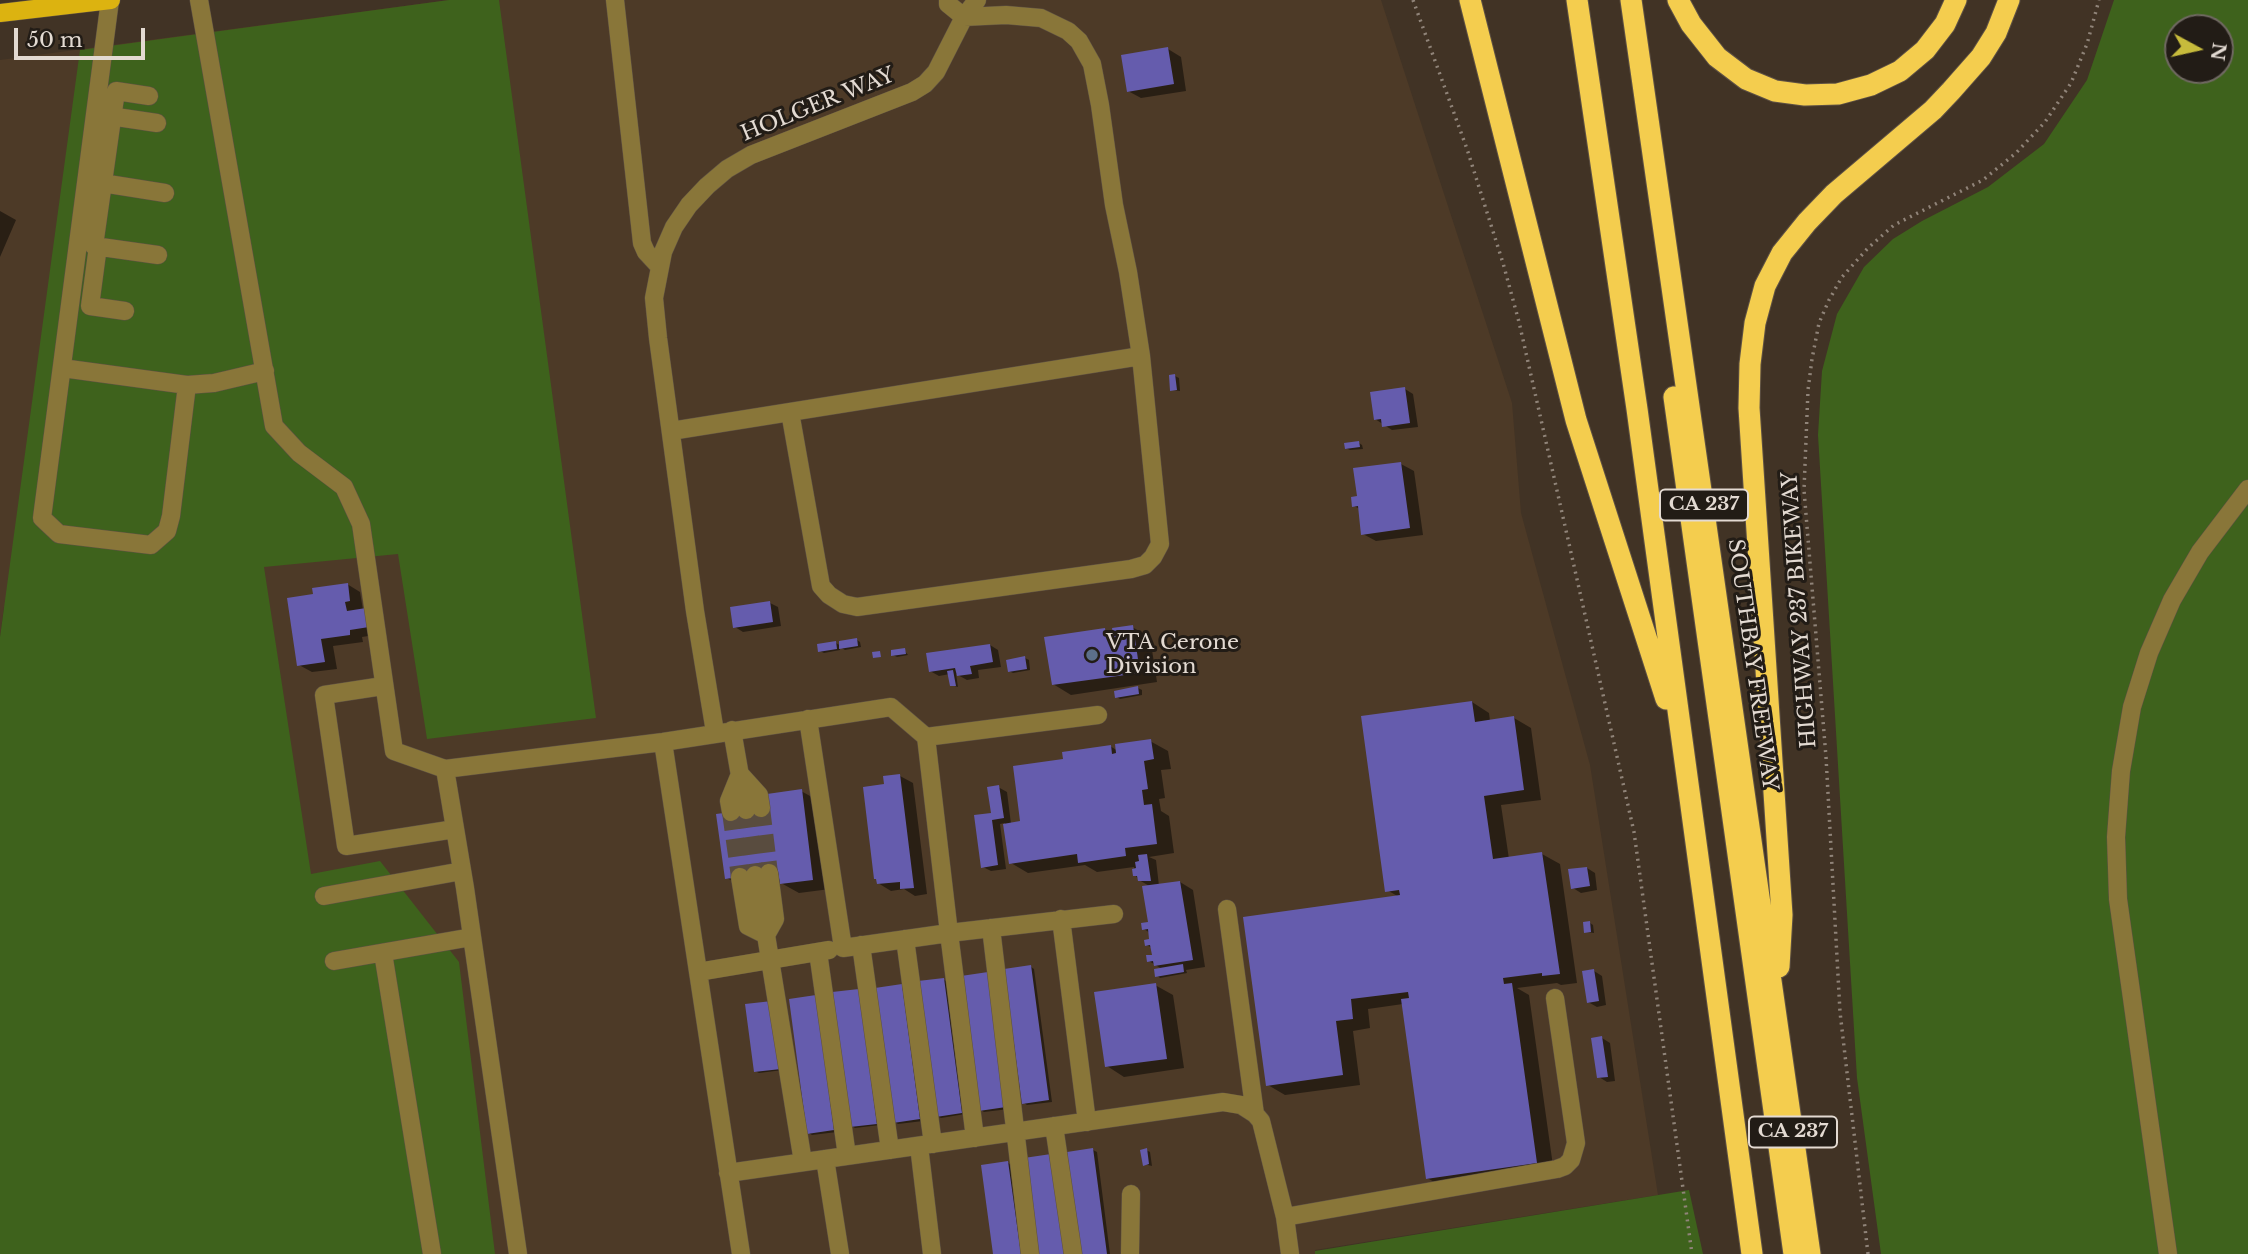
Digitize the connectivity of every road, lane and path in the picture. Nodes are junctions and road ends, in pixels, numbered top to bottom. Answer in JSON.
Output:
{"nodes":[{"id":1,"x":111,"y":0,"type":"edge"},
{"id":2,"x":199,"y":0,"type":"edge"},
{"id":3,"x":615,"y":0,"type":"edge"},
{"id":4,"x":948,"y":0,"type":"edge"},
{"id":5,"x":976,"y":0,"type":"edge"},
{"id":6,"x":1413,"y":0,"type":"edge"},
{"id":7,"x":1461,"y":0,"type":"edge"},
{"id":8,"x":1470,"y":0,"type":"edge"},
{"id":9,"x":1577,"y":0,"type":"edge"},
{"id":10,"x":1617,"y":0,"type":"edge"},
{"id":11,"x":1631,"y":0,"type":"edge"},
{"id":12,"x":1678,"y":0,"type":"edge"},
{"id":13,"x":1956,"y":0,"type":"edge"},
{"id":14,"x":2009,"y":0,"type":"edge"},
{"id":15,"x":2099,"y":0,"type":"edge"},
{"id":16,"x":0,"y":13,"type":"edge"},
{"id":17,"x":964,"y":17,"type":"junction"},
{"id":18,"x":1477,"y":30,"type":"junction"},
{"id":19,"x":149,"y":96,"type":"dead end"},
{"id":20,"x":104,"y":115,"type":"junction"},
{"id":21,"x":157,"y":122,"type":"dead end"},
{"id":22,"x":102,"y":183,"type":"junction"},
{"id":23,"x":165,"y":193,"type":"dead end"},
{"id":24,"x":98,"y":246,"type":"junction"},
{"id":25,"x":158,"y":255,"type":"dead end"},
{"id":26,"x":659,"y":266,"type":"junction"},
{"id":27,"x":125,"y":311,"type":"dead end"},
{"id":28,"x":1141,"y":356,"type":"junction"},
{"id":29,"x":62,"y":368,"type":"junction"},
{"id":30,"x":265,"y":371,"type":"junction"},
{"id":31,"x":187,"y":385,"type":"junction"},
{"id":32,"x":790,"y":412,"type":"junction"},
{"id":33,"x":671,"y":431,"type":"junction"},
{"id":34,"x":2248,"y":488,"type":"edge"},
{"id":35,"x":383,"y":686,"type":"junction"},
{"id":36,"x":1098,"y":715,"type":"dead end"},
{"id":37,"x":808,"y":719,"type":"junction"},
{"id":38,"x":724,"y":731,"type":"junction"},
{"id":39,"x":926,"y":737,"type":"junction"},
{"id":40,"x":663,"y":741,"type":"junction"},
{"id":41,"x":1682,"y":751,"type":"junction"},
{"id":42,"x":445,"y":769,"type":"junction"},
{"id":43,"x":740,"y":774,"type":"junction"},
{"id":44,"x":455,"y":829,"type":"junction"},
{"id":45,"x":462,"y":871,"type":"junction"},
{"id":46,"x":324,"y":895,"type":"dead end"},
{"id":47,"x":1227,"y":909,"type":"dead end"},
{"id":48,"x":1114,"y":914,"type":"dead end"},
{"id":49,"x":1062,"y":919,"type":"junction"},
{"id":50,"x":991,"y":928,"type":"junction"},
{"id":51,"x":949,"y":933,"type":"junction"},
{"id":52,"x":766,"y":936,"type":"junction"},
{"id":53,"x":472,"y":937,"type":"junction"},
{"id":54,"x":905,"y":939,"type":"junction"},
{"id":55,"x":852,"y":946,"type":"junction"},
{"id":56,"x":818,"y":952,"type":"junction"},
{"id":57,"x":383,"y":953,"type":"junction"},
{"id":58,"x":770,"y":960,"type":"junction"},
{"id":59,"x":334,"y":961,"type":"dead end"},
{"id":60,"x":698,"y":972,"type":"junction"},
{"id":61,"x":1555,"y":998,"type":"dead end"},
{"id":62,"x":1776,"y":1011,"type":"junction"},
{"id":63,"x":1255,"y":1114,"type":"junction"},
{"id":64,"x":1087,"y":1122,"type":"junction"},
{"id":65,"x":1054,"y":1126,"type":"junction"},
{"id":66,"x":1015,"y":1132,"type":"junction"},
{"id":67,"x":975,"y":1138,"type":"junction"},
{"id":68,"x":926,"y":1145,"type":"junction"},
{"id":69,"x":890,"y":1150,"type":"junction"},
{"id":70,"x":847,"y":1156,"type":"junction"},
{"id":71,"x":825,"y":1159,"type":"junction"},
{"id":72,"x":803,"y":1162,"type":"junction"},
{"id":73,"x":728,"y":1173,"type":"junction"},
{"id":74,"x":1131,"y":1194,"type":"dead end"},
{"id":75,"x":1284,"y":1217,"type":"junction"},
{"id":76,"x":432,"y":1254,"type":"edge"},
{"id":77,"x":518,"y":1254,"type":"edge"},
{"id":78,"x":741,"y":1254,"type":"edge"},
{"id":79,"x":840,"y":1254,"type":"edge"},
{"id":80,"x":932,"y":1254,"type":"edge"},
{"id":81,"x":1030,"y":1254,"type":"edge"},
{"id":82,"x":1073,"y":1254,"type":"edge"},
{"id":83,"x":1130,"y":1254,"type":"edge"},
{"id":84,"x":1290,"y":1254,"type":"edge"},
{"id":85,"x":1692,"y":1254,"type":"edge"},
{"id":86,"x":1752,"y":1254,"type":"edge"},
{"id":87,"x":1794,"y":1254,"type":"edge"},
{"id":88,"x":1810,"y":1254,"type":"edge"},
{"id":89,"x":1868,"y":1254,"type":"edge"},
{"id":90,"x":2168,"y":1254,"type":"edge"}],
"edges":[{"from":1,"to":16,"type":"main road"},
{"from":1,"to":20,"type":"lane"},
{"from":2,"to":30,"type":"lane"},
{"from":3,"to":26,"type":"lane"},
{"from":4,"to":17,"type":"lane"},
{"from":5,"to":17,"type":"lane"},
{"from":6,"to":85,"type":"path"},
{"from":7,"to":18,"type":"highway"},
{"from":8,"to":18,"type":"highway"},
{"from":9,"to":41,"type":"highway","number":"CA 237"},
{"from":10,"to":87,"type":"highway"},
{"from":11,"to":62,"type":"highway","name":"SOUTHBAY FREEWAY","number":"CA 237"},
{"from":12,"to":13,"type":"highway"},
{"from":14,"to":62,"type":"highway"},
{"from":15,"to":89,"type":"path","name":"HIGHWAY 237 BIKEWAY"},
{"from":17,"to":26,"type":"lane","name":"HOLGER WAY"},
{"from":17,"to":28,"type":"lane"},
{"from":18,"to":41,"type":"highway"},
{"from":19,"to":20,"type":"lane"},
{"from":20,"to":21,"type":"lane"},
{"from":20,"to":22,"type":"lane"},
{"from":20,"to":29,"type":"lane"},
{"from":22,"to":23,"type":"lane"},
{"from":22,"to":24,"type":"lane"},
{"from":24,"to":25,"type":"lane"},
{"from":24,"to":27,"type":"lane"},
{"from":26,"to":33,"type":"lane","name":"HOLGER WAY"},
{"from":28,"to":32,"type":"lane"},
{"from":28,"to":32,"type":"lane"},
{"from":29,"to":31,"type":"lane"},
{"from":29,"to":31,"type":"lane"},
{"from":30,"to":31,"type":"lane"},
{"from":30,"to":35,"type":"lane"},
{"from":32,"to":33,"type":"lane"},
{"from":33,"to":38,"type":"lane","name":"HOLGER WAY"},
{"from":34,"to":90,"type":"lane"},
{"from":35,"to":42,"type":"lane"},
{"from":35,"to":44,"type":"lane"},
{"from":36,"to":39,"type":"lane"},
{"from":37,"to":38,"type":"lane"},
{"from":37,"to":39,"type":"lane"},
{"from":37,"to":55,"type":"lane"},
{"from":38,"to":40,"type":"lane"},
{"from":38,"to":43,"type":"lane","name":"HOLGER WAY"},
{"from":39,"to":51,"type":"lane"},
{"from":40,"to":42,"type":"lane"},
{"from":40,"to":60,"type":"lane"},
{"from":41,"to":86,"type":"highway","number":"CA 237"},
{"from":42,"to":44,"type":"lane"},
{"from":43,"to":43,"type":"lane"},
{"from":44,"to":45,"type":"lane"},
{"from":45,"to":46,"type":"lane"},
{"from":45,"to":53,"type":"lane"},
{"from":47,"to":63,"type":"lane"},
{"from":48,"to":49,"type":"lane"},
{"from":49,"to":50,"type":"lane"},
{"from":49,"to":64,"type":"lane"},
{"from":50,"to":51,"type":"lane"},
{"from":50,"to":66,"type":"lane"},
{"from":51,"to":54,"type":"lane"},
{"from":51,"to":67,"type":"lane"},
{"from":52,"to":52,"type":"lane"},
{"from":52,"to":58,"type":"lane"},
{"from":53,"to":57,"type":"lane"},
{"from":53,"to":77,"type":"lane"},
{"from":54,"to":55,"type":"lane"},
{"from":54,"to":68,"type":"lane"},
{"from":55,"to":56,"type":"lane"},
{"from":55,"to":69,"type":"lane"},
{"from":56,"to":58,"type":"lane"},
{"from":56,"to":70,"type":"lane"},
{"from":57,"to":59,"type":"lane"},
{"from":57,"to":76,"type":"lane"},
{"from":58,"to":60,"type":"lane"},
{"from":58,"to":72,"type":"lane"},
{"from":60,"to":73,"type":"lane"},
{"from":61,"to":75,"type":"lane"},
{"from":62,"to":88,"type":"highway","name":"SOUTHBAY FREEWAY","number":"CA 237"},
{"from":63,"to":64,"type":"lane"},
{"from":63,"to":75,"type":"lane"},
{"from":64,"to":65,"type":"lane"},
{"from":65,"to":66,"type":"lane"},
{"from":65,"to":82,"type":"lane"},
{"from":66,"to":67,"type":"lane"},
{"from":66,"to":81,"type":"lane"},
{"from":67,"to":68,"type":"lane"},
{"from":68,"to":69,"type":"lane"},
{"from":68,"to":80,"type":"lane"},
{"from":69,"to":70,"type":"lane"},
{"from":70,"to":71,"type":"lane"},
{"from":71,"to":72,"type":"lane"},
{"from":71,"to":79,"type":"lane"},
{"from":72,"to":73,"type":"lane"},
{"from":73,"to":78,"type":"lane"},
{"from":74,"to":83,"type":"lane"},
{"from":75,"to":84,"type":"lane"}]}
